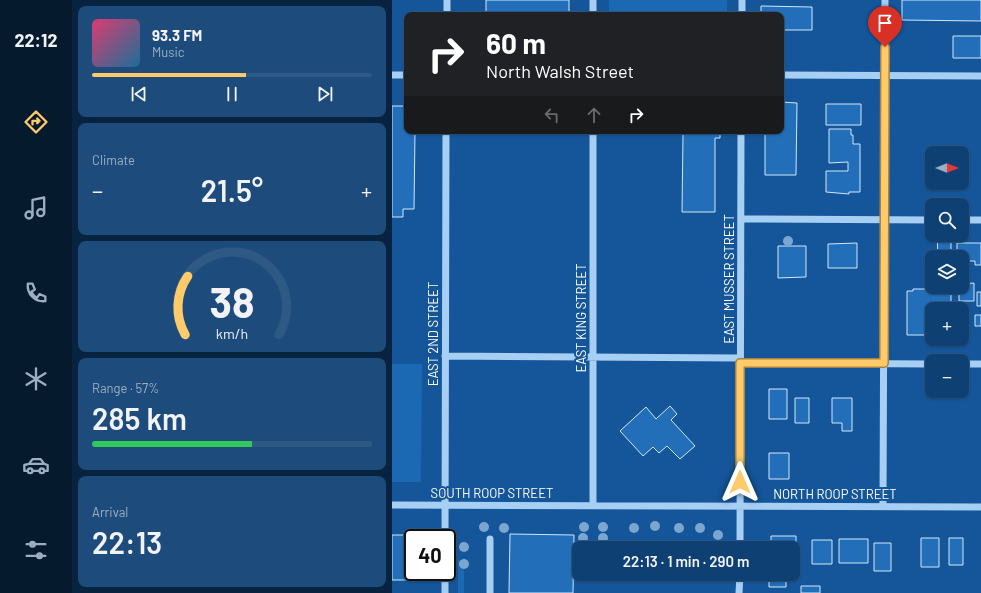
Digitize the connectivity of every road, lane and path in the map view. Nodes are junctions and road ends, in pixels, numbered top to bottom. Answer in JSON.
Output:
{"nodes":[{"id":1,"x":447,"y":0,"type":"edge"},
{"id":2,"x":593,"y":0,"type":"edge"},
{"id":3,"x":742,"y":0,"type":"edge"},
{"id":4,"x":885,"y":0,"type":"edge"},
{"id":5,"x":447,"y":12,"type":"edge"},
{"id":6,"x":593,"y":12,"type":"edge"},
{"id":7,"x":742,"y":12,"type":"edge"},
{"id":8,"x":392,"y":75,"type":"edge"},
{"id":9,"x":404,"y":75,"type":"edge"},
{"id":10,"x":784,"y":75,"type":"edge"},
{"id":11,"x":885,"y":76,"type":"junction"},
{"id":12,"x":981,"y":76,"type":"edge"},
{"id":13,"x":446,"y":134,"type":"edge"},
{"id":14,"x":593,"y":134,"type":"edge"},
{"id":15,"x":741,"y":134,"type":"edge"},
{"id":16,"x":741,"y":219,"type":"junction"},
{"id":17,"x":884,"y":220,"type":"junction"},
{"id":18,"x":925,"y":220,"type":"edge"},
{"id":19,"x":969,"y":220,"type":"edge"},
{"id":20,"x":981,"y":220,"type":"edge"},
{"id":21,"x":445,"y":356,"type":"junction"},
{"id":22,"x":593,"y":357,"type":"junction"},
{"id":23,"x":740,"y":360,"type":"junction"},
{"id":24,"x":884,"y":363,"type":"junction"},
{"id":25,"x":925,"y":364,"type":"edge"},
{"id":26,"x":969,"y":364,"type":"edge"},
{"id":27,"x":981,"y":364,"type":"edge"},
{"id":28,"x":392,"y":504,"type":"edge"},
{"id":29,"x":445,"y":505,"type":"junction"},
{"id":30,"x":593,"y":505,"type":"junction"},
{"id":31,"x":740,"y":506,"type":"junction"},
{"id":32,"x":883,"y":506,"type":"junction"},
{"id":33,"x":981,"y":507,"type":"edge"},
{"id":34,"x":445,"y":529,"type":"edge"},
{"id":35,"x":490,"y":539,"type":"dead end"},
{"id":36,"x":740,"y":541,"type":"edge"},
{"id":37,"x":445,"y":581,"type":"edge"},
{"id":38,"x":740,"y":581,"type":"edge"},
{"id":39,"x":445,"y":593,"type":"edge"},
{"id":40,"x":490,"y":593,"type":"edge"},
{"id":41,"x":740,"y":593,"type":"edge"}],
"edges":[{"from":1,"to":5,"type":"street"},
{"from":2,"to":6,"type":"street"},
{"from":3,"to":7,"type":"street"},
{"from":4,"to":11,"type":"street"},
{"from":8,"to":9,"type":"street"},
{"from":10,"to":11,"type":"street"},
{"from":11,"to":12,"type":"street"},
{"from":11,"to":17,"type":"street"},
{"from":13,"to":21,"type":"street","name":"EAST 2ND STREET"},
{"from":14,"to":22,"type":"street","name":"EAST KING STREET"},
{"from":15,"to":16,"type":"street","name":"EAST MUSSER STREET"},
{"from":16,"to":17,"type":"street"},
{"from":16,"to":23,"type":"street","name":"EAST MUSSER STREET"},
{"from":17,"to":18,"type":"street"},
{"from":17,"to":24,"type":"street"},
{"from":19,"to":20,"type":"street"},
{"from":21,"to":22,"type":"street"},
{"from":21,"to":29,"type":"street","name":"EAST 2ND STREET"},
{"from":22,"to":23,"type":"street"},
{"from":22,"to":30,"type":"street","name":"EAST KING STREET"},
{"from":23,"to":24,"type":"street"},
{"from":23,"to":31,"type":"street","name":"EAST MUSSER STREET"},
{"from":24,"to":25,"type":"street"},
{"from":24,"to":32,"type":"street"},
{"from":26,"to":27,"type":"street"},
{"from":28,"to":29,"type":"street","name":"SOUTH ROOP STREET"},
{"from":29,"to":30,"type":"street","name":"SOUTH ROOP STREET"},
{"from":29,"to":34,"type":"street","name":"EAST 2ND STREET"},
{"from":30,"to":31,"type":"street","name":"NORTH ROOP STREET"},
{"from":31,"to":32,"type":"street","name":"NORTH ROOP STREET"},
{"from":31,"to":36,"type":"street","name":"EAST MUSSER STREET"},
{"from":32,"to":33,"type":"street","name":"NORTH ROOP STREET"},
{"from":35,"to":40,"type":"street"},
{"from":37,"to":39,"type":"street"},
{"from":38,"to":41,"type":"street"}]}
